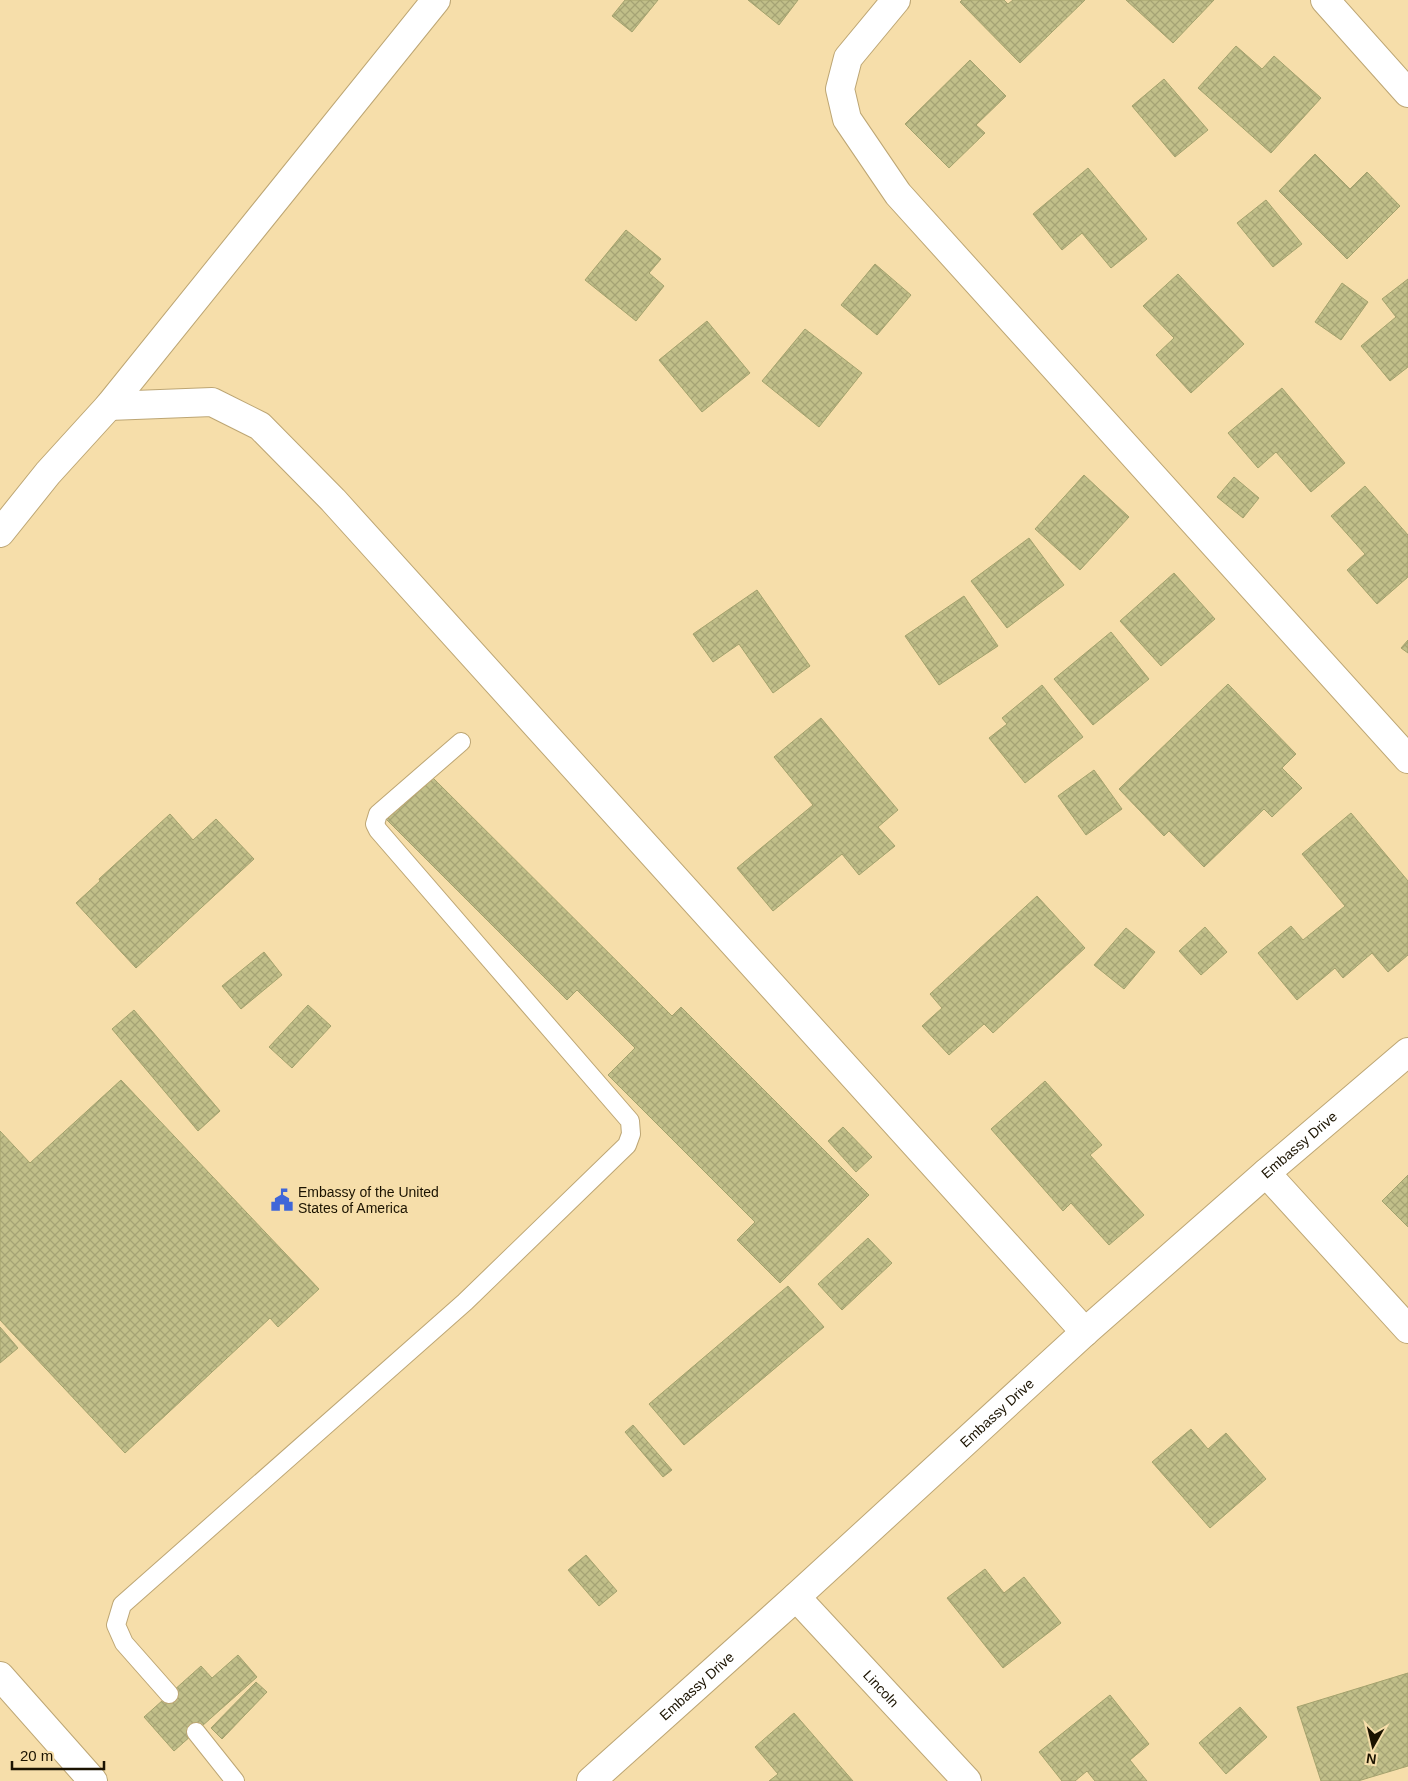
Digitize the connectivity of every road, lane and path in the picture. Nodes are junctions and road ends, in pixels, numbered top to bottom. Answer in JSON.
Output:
{"nodes":[{"id":1,"x":436,"y":0,"type":"edge"},
{"id":2,"x":896,"y":0,"type":"edge"},
{"id":3,"x":1324,"y":0,"type":"edge"},
{"id":4,"x":1408,"y":93,"type":"edge"},
{"id":5,"x":109,"y":406,"type":"junction"},
{"id":6,"x":0,"y":533,"type":"edge"},
{"id":7,"x":461,"y":742,"type":"dead end"},
{"id":8,"x":1408,"y":760,"type":"edge"},
{"id":9,"x":1408,"y":1052,"type":"edge"},
{"id":10,"x":1266,"y":1173,"type":"junction"},
{"id":11,"x":1408,"y":1329,"type":"edge"},
{"id":12,"x":1086,"y":1332,"type":"junction"},
{"id":13,"x":796,"y":1597,"type":"junction"},
{"id":14,"x":0,"y":1676,"type":"edge"},
{"id":15,"x":169,"y":1694,"type":"dead end"},
{"id":16,"x":196,"y":1732,"type":"dead end"},
{"id":17,"x":92,"y":1781,"type":"edge"},
{"id":18,"x":236,"y":1781,"type":"edge"},
{"id":19,"x":591,"y":1781,"type":"edge"},
{"id":20,"x":967,"y":1781,"type":"edge"}],
"edges":[{"from":1,"to":5,"type":"street"},
{"from":2,"to":8,"type":"street"},
{"from":3,"to":4,"type":"street"},
{"from":5,"to":6,"type":"street"},
{"from":5,"to":12,"type":"street"},
{"from":7,"to":15,"type":"lane"},
{"from":9,"to":10,"type":"street","name":"Embassy Drive"},
{"from":10,"to":11,"type":"street"},
{"from":10,"to":12,"type":"street","name":"Embassy Drive"},
{"from":12,"to":13,"type":"street","name":"Embassy Drive"},
{"from":13,"to":19,"type":"street","name":"Embassy Drive"},
{"from":13,"to":20,"type":"street","name":"Lincoln"},
{"from":14,"to":17,"type":"street"},
{"from":16,"to":18,"type":"lane"}]}
